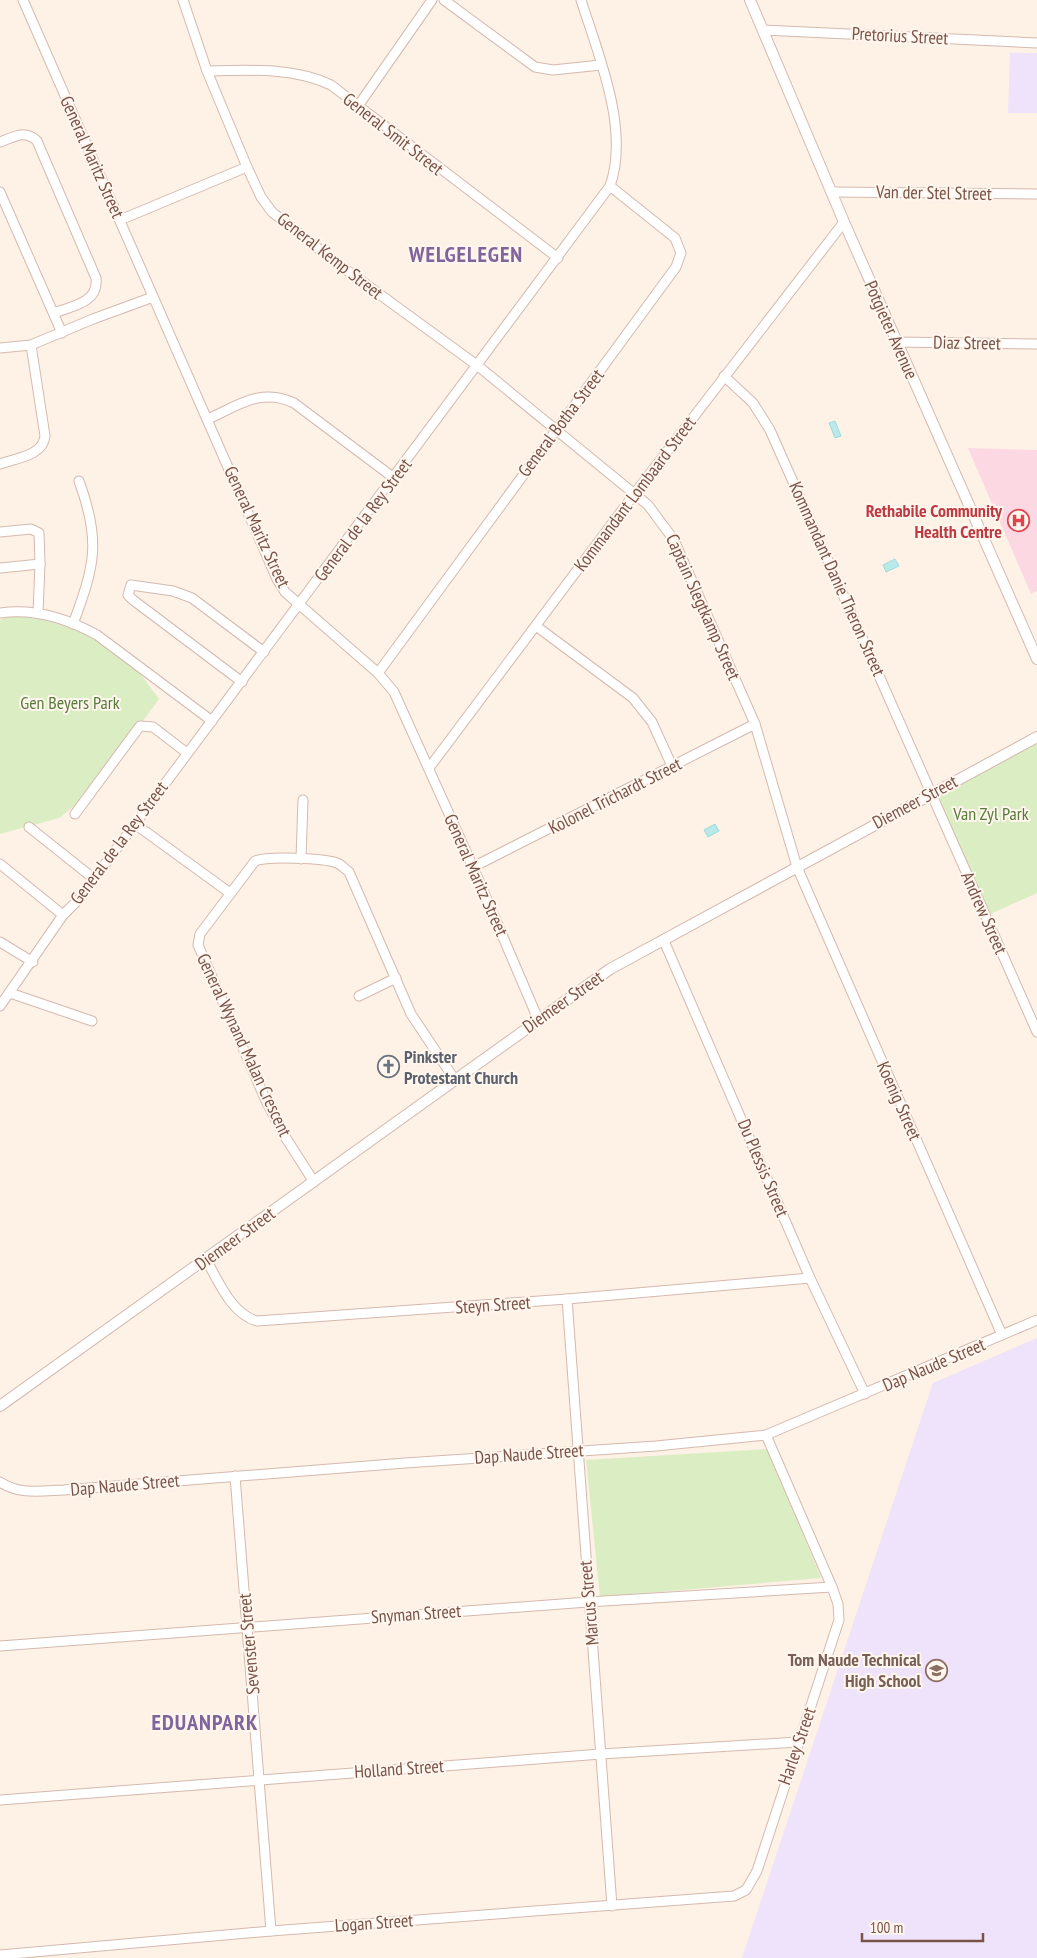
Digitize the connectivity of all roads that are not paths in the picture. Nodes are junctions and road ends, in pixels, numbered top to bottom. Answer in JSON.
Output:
{"nodes":[{"id":1,"x":22,"y":0,"type":"edge"},
{"id":2,"x":183,"y":0,"type":"edge"},
{"id":3,"x":432,"y":0,"type":"edge"},
{"id":4,"x":444,"y":0,"type":"edge"},
{"id":5,"x":581,"y":0,"type":"edge"},
{"id":6,"x":750,"y":0,"type":"edge"},
{"id":7,"x":763,"y":30,"type":"junction"},
{"id":8,"x":1037,"y":42,"type":"edge"},
{"id":9,"x":602,"y":64,"type":"junction"},
{"id":10,"x":206,"y":71,"type":"junction"},
{"id":11,"x":358,"y":106,"type":"junction"},
{"id":12,"x":0,"y":142,"type":"edge"},
{"id":13,"x":247,"y":167,"type":"junction"},
{"id":14,"x":610,"y":186,"type":"junction"},
{"id":15,"x":0,"y":192,"type":"edge"},
{"id":16,"x":831,"y":192,"type":"junction"},
{"id":17,"x":1037,"y":194,"type":"edge"},
{"id":18,"x":120,"y":220,"type":"junction"},
{"id":19,"x":844,"y":222,"type":"junction"},
{"id":20,"x":558,"y":258,"type":"junction"},
{"id":21,"x":154,"y":297,"type":"junction"},
{"id":22,"x":54,"y":313,"type":"junction"},
{"id":23,"x":62,"y":333,"type":"junction"},
{"id":24,"x":896,"y":342,"type":"junction"},
{"id":25,"x":1037,"y":344,"type":"edge"},
{"id":26,"x":31,"y":345,"type":"junction"},
{"id":27,"x":0,"y":348,"type":"edge"},
{"id":28,"x":478,"y":366,"type":"junction"},
{"id":29,"x":724,"y":376,"type":"junction"},
{"id":30,"x":208,"y":419,"type":"junction"},
{"id":31,"x":555,"y":430,"type":"junction"},
{"id":32,"x":1,"y":462,"type":"edge"},
{"id":33,"x":394,"y":478,"type":"junction"},
{"id":34,"x":79,"y":481,"type":"dead end"},
{"id":35,"x":635,"y":493,"type":"junction"},
{"id":36,"x":0,"y":532,"type":"edge"},
{"id":37,"x":40,"y":564,"type":"junction"},
{"id":38,"x":0,"y":568,"type":"edge"},
{"id":39,"x":299,"y":605,"type":"junction"},
{"id":40,"x":0,"y":613,"type":"edge"},
{"id":41,"x":38,"y":613,"type":"junction"},
{"id":42,"x":73,"y":624,"type":"junction"},
{"id":43,"x":536,"y":626,"type":"junction"},
{"id":44,"x":264,"y":652,"type":"junction"},
{"id":45,"x":1037,"y":659,"type":"edge"},
{"id":46,"x":378,"y":673,"type":"junction"},
{"id":47,"x":242,"y":682,"type":"junction"},
{"id":48,"x":212,"y":721,"type":"junction"},
{"id":49,"x":755,"y":724,"type":"junction"},
{"id":50,"x":1037,"y":737,"type":"edge"},
{"id":51,"x":188,"y":753,"type":"junction"},
{"id":52,"x":672,"y":766,"type":"junction"},
{"id":53,"x":428,"y":768,"type":"junction"},
{"id":54,"x":932,"y":793,"type":"junction"},
{"id":55,"x":303,"y":800,"type":"dead end"},
{"id":56,"x":75,"y":814,"type":"dead end"},
{"id":57,"x":135,"y":824,"type":"junction"},
{"id":58,"x":29,"y":827,"type":"dead end"},
{"id":59,"x":301,"y":859,"type":"junction"},
{"id":60,"x":0,"y":864,"type":"edge"},
{"id":61,"x":474,"y":867,"type":"junction"},
{"id":62,"x":797,"y":867,"type":"junction"},
{"id":63,"x":93,"y":878,"type":"junction"},
{"id":64,"x":230,"y":894,"type":"junction"},
{"id":65,"x":63,"y":915,"type":"junction"},
{"id":66,"x":664,"y":941,"type":"junction"},
{"id":67,"x":0,"y":942,"type":"edge"},
{"id":68,"x":32,"y":962,"type":"junction"},
{"id":69,"x":396,"y":978,"type":"junction"},
{"id":70,"x":10,"y":993,"type":"junction"},
{"id":71,"x":359,"y":996,"type":"dead end"},
{"id":72,"x":0,"y":1006,"type":"edge"},
{"id":73,"x":538,"y":1020,"type":"junction"},
{"id":74,"x":92,"y":1021,"type":"dead end"},
{"id":75,"x":1037,"y":1032,"type":"edge"},
{"id":76,"x":455,"y":1080,"type":"junction"},
{"id":77,"x":314,"y":1182,"type":"junction"},
{"id":78,"x":206,"y":1260,"type":"junction"},
{"id":79,"x":810,"y":1278,"type":"junction"},
{"id":80,"x":567,"y":1299,"type":"junction"},
{"id":81,"x":1037,"y":1320,"type":"edge"},
{"id":82,"x":1002,"y":1335,"type":"junction"},
{"id":83,"x":864,"y":1394,"type":"junction"},
{"id":84,"x":0,"y":1406,"type":"edge"},
{"id":85,"x":766,"y":1435,"type":"junction"},
{"id":86,"x":577,"y":1451,"type":"junction"},
{"id":87,"x":235,"y":1476,"type":"junction"},
{"id":88,"x":0,"y":1482,"type":"edge"},
{"id":89,"x":832,"y":1587,"type":"junction"},
{"id":90,"x":588,"y":1602,"type":"junction"},
{"id":91,"x":248,"y":1626,"type":"junction"},
{"id":92,"x":0,"y":1646,"type":"edge"},
{"id":93,"x":798,"y":1742,"type":"junction"},
{"id":94,"x":601,"y":1754,"type":"junction"},
{"id":95,"x":260,"y":1780,"type":"junction"},
{"id":96,"x":0,"y":1800,"type":"edge"},
{"id":97,"x":746,"y":1890,"type":"joint"},
{"id":98,"x":612,"y":1906,"type":"junction"},
{"id":99,"x":271,"y":1930,"type":"junction"},
{"id":100,"x":0,"y":1955,"type":"edge"}],
"edges":[{"from":1,"to":18,"type":"street","name":"General Maritz Street"},
{"from":2,"to":10,"type":"street","name":"General Kemp Street"},
{"from":3,"to":11,"type":"street"},
{"from":4,"to":9,"type":"street"},
{"from":5,"to":9,"type":"street","name":"General de la Rey Street"},
{"from":6,"to":7,"type":"street","name":"Potgieter Avenue"},
{"from":7,"to":8,"type":"street","name":"Pretorius Street"},
{"from":7,"to":16,"type":"street","name":"Potgieter Avenue"},
{"from":9,"to":14,"type":"street","name":"General de la Rey Street"},
{"from":10,"to":11,"type":"street","name":"General Smit Street"},
{"from":10,"to":13,"type":"street","name":"General Kemp Street"},
{"from":11,"to":20,"type":"street","name":"General Smit Street"},
{"from":12,"to":22,"type":"street"},
{"from":13,"to":18,"type":"street"},
{"from":13,"to":28,"type":"street","name":"General Kemp Street"},
{"from":14,"to":20,"type":"street","name":"General de la Rey Street"},
{"from":14,"to":31,"type":"street","name":"General Botha Street"},
{"from":15,"to":22,"type":"street"},
{"from":16,"to":17,"type":"street","name":"Van der Stel Street"},
{"from":16,"to":19,"type":"street","name":"Potgieter Avenue"},
{"from":18,"to":21,"type":"street","name":"General Maritz Street"},
{"from":19,"to":24,"type":"street","name":"Potgieter Avenue"},
{"from":19,"to":29,"type":"street","name":"Kommandant Lombaard Street"},
{"from":20,"to":28,"type":"street","name":"General de la Rey Street"},
{"from":21,"to":23,"type":"street"},
{"from":21,"to":30,"type":"street","name":"General Maritz Street"},
{"from":22,"to":23,"type":"street"},
{"from":23,"to":26,"type":"street"},
{"from":24,"to":25,"type":"street","name":"Diaz Street"},
{"from":24,"to":45,"type":"street","name":"Potgieter Avenue"},
{"from":26,"to":27,"type":"street"},
{"from":26,"to":32,"type":"street"},
{"from":28,"to":31,"type":"street","name":"Captain Slegtkamp Street"},
{"from":28,"to":33,"type":"street","name":"General de la Rey Street"},
{"from":29,"to":35,"type":"street","name":"Kommandant Lombaard Street"},
{"from":29,"to":54,"type":"street","name":"Kommandant Danie Theron Street"},
{"from":30,"to":33,"type":"street"},
{"from":30,"to":39,"type":"street","name":"General Maritz Street"},
{"from":31,"to":35,"type":"street","name":"Captain Slegtkamp Street"},
{"from":31,"to":46,"type":"street","name":"General Botha Street"},
{"from":33,"to":39,"type":"street","name":"General de la Rey Street"},
{"from":34,"to":42,"type":"street"},
{"from":35,"to":43,"type":"street","name":"Kommandant Lombaard Street"},
{"from":35,"to":49,"type":"street","name":"Captain Slegtkamp Street"},
{"from":36,"to":37,"type":"street"},
{"from":37,"to":38,"type":"street"},
{"from":37,"to":41,"type":"street"},
{"from":39,"to":44,"type":"street","name":"General de la Rey Street"},
{"from":39,"to":46,"type":"street","name":"General Maritz Street"},
{"from":40,"to":41,"type":"street"},
{"from":41,"to":42,"type":"street"},
{"from":42,"to":48,"type":"street"},
{"from":43,"to":52,"type":"street"},
{"from":43,"to":53,"type":"street","name":"Kommandant Lombaard Street"},
{"from":44,"to":47,"type":"street","name":"General de la Rey Street"},
{"from":44,"to":47,"type":"street"},
{"from":46,"to":53,"type":"street","name":"General Maritz Street"},
{"from":47,"to":48,"type":"street","name":"General de la Rey Street"},
{"from":48,"to":51,"type":"street","name":"General de la Rey Street"},
{"from":49,"to":52,"type":"street","name":"Kolonel Trichardt Street"},
{"from":49,"to":62,"type":"street","name":"Captain Slegtkamp Street"},
{"from":50,"to":54,"type":"street","name":"Diemeer Street"},
{"from":51,"to":56,"type":"street"},
{"from":51,"to":57,"type":"street","name":"General de la Rey Street"},
{"from":52,"to":61,"type":"street","name":"Kolonel Trichardt Street"},
{"from":53,"to":61,"type":"street","name":"General Maritz Street"},
{"from":54,"to":62,"type":"street","name":"Diemeer Street"},
{"from":54,"to":75,"type":"street","name":"Andrew Street"},
{"from":55,"to":59,"type":"street"},
{"from":57,"to":63,"type":"street","name":"General de la Rey Street"},
{"from":57,"to":64,"type":"street"},
{"from":58,"to":63,"type":"street"},
{"from":59,"to":64,"type":"street","name":"General Wynand Malan Crescent"},
{"from":59,"to":69,"type":"street","name":"General Wynand Malan Crescent"},
{"from":60,"to":65,"type":"street"},
{"from":61,"to":73,"type":"street","name":"General Maritz Street"},
{"from":62,"to":66,"type":"street","name":"Diemeer Street"},
{"from":62,"to":82,"type":"street","name":"Koenig Street"},
{"from":63,"to":65,"type":"street","name":"General de la Rey Street"},
{"from":64,"to":77,"type":"street","name":"General Wynand Malan Crescent"},
{"from":65,"to":68,"type":"street","name":"General de la Rey Street"},
{"from":66,"to":73,"type":"street","name":"Diemeer Street"},
{"from":66,"to":79,"type":"street","name":"Du Plessis Street"},
{"from":67,"to":68,"type":"street"},
{"from":68,"to":70,"type":"street","name":"General de la Rey Street"},
{"from":69,"to":71,"type":"street"},
{"from":69,"to":76,"type":"street","name":"General Wynand Malan Crescent"},
{"from":70,"to":72,"type":"street","name":"General de la Rey Street"},
{"from":70,"to":74,"type":"street"},
{"from":73,"to":76,"type":"street","name":"Diemeer Street"},
{"from":76,"to":77,"type":"street","name":"Diemeer Street"},
{"from":77,"to":78,"type":"street","name":"Diemeer Street"},
{"from":78,"to":80,"type":"street","name":"Steyn Street"},
{"from":78,"to":84,"type":"street","name":"Diemeer Street"},
{"from":79,"to":80,"type":"street","name":"Steyn Street"},
{"from":79,"to":83,"type":"street","name":"Du Plessis Street"},
{"from":80,"to":86,"type":"street","name":"Marcus Street"},
{"from":81,"to":82,"type":"street","name":"Dap Naude Street"},
{"from":82,"to":83,"type":"street","name":"Dap Naude Street"},
{"from":83,"to":85,"type":"street","name":"Dap Naude Street"},
{"from":85,"to":86,"type":"street","name":"Dap Naude Street"},
{"from":85,"to":89,"type":"street","name":"Harley Street"},
{"from":86,"to":87,"type":"street","name":"Dap Naude Street"},
{"from":86,"to":90,"type":"street","name":"Marcus Street"},
{"from":87,"to":88,"type":"street","name":"Dap Naude Street"},
{"from":87,"to":91,"type":"street","name":"Sevenster Street"},
{"from":89,"to":90,"type":"street","name":"Snyman Street"},
{"from":89,"to":93,"type":"street","name":"Harley Street"},
{"from":90,"to":91,"type":"street","name":"Snyman Street"},
{"from":90,"to":94,"type":"street","name":"Marcus Street"},
{"from":91,"to":92,"type":"street","name":"Snyman Street"},
{"from":91,"to":95,"type":"street","name":"Sevenster Street"},
{"from":93,"to":94,"type":"street","name":"Holland Street"},
{"from":93,"to":97,"type":"street","name":"Harley Street"},
{"from":94,"to":95,"type":"street","name":"Holland Street"},
{"from":94,"to":98,"type":"street","name":"Marcus Street"},
{"from":95,"to":96,"type":"street","name":"Holland Street"},
{"from":95,"to":99,"type":"street","name":"Sevenster Street"},
{"from":97,"to":98,"type":"street","name":"Logan Street"},
{"from":98,"to":99,"type":"street","name":"Logan Street"},
{"from":99,"to":100,"type":"street","name":"Logan Street"}]}
